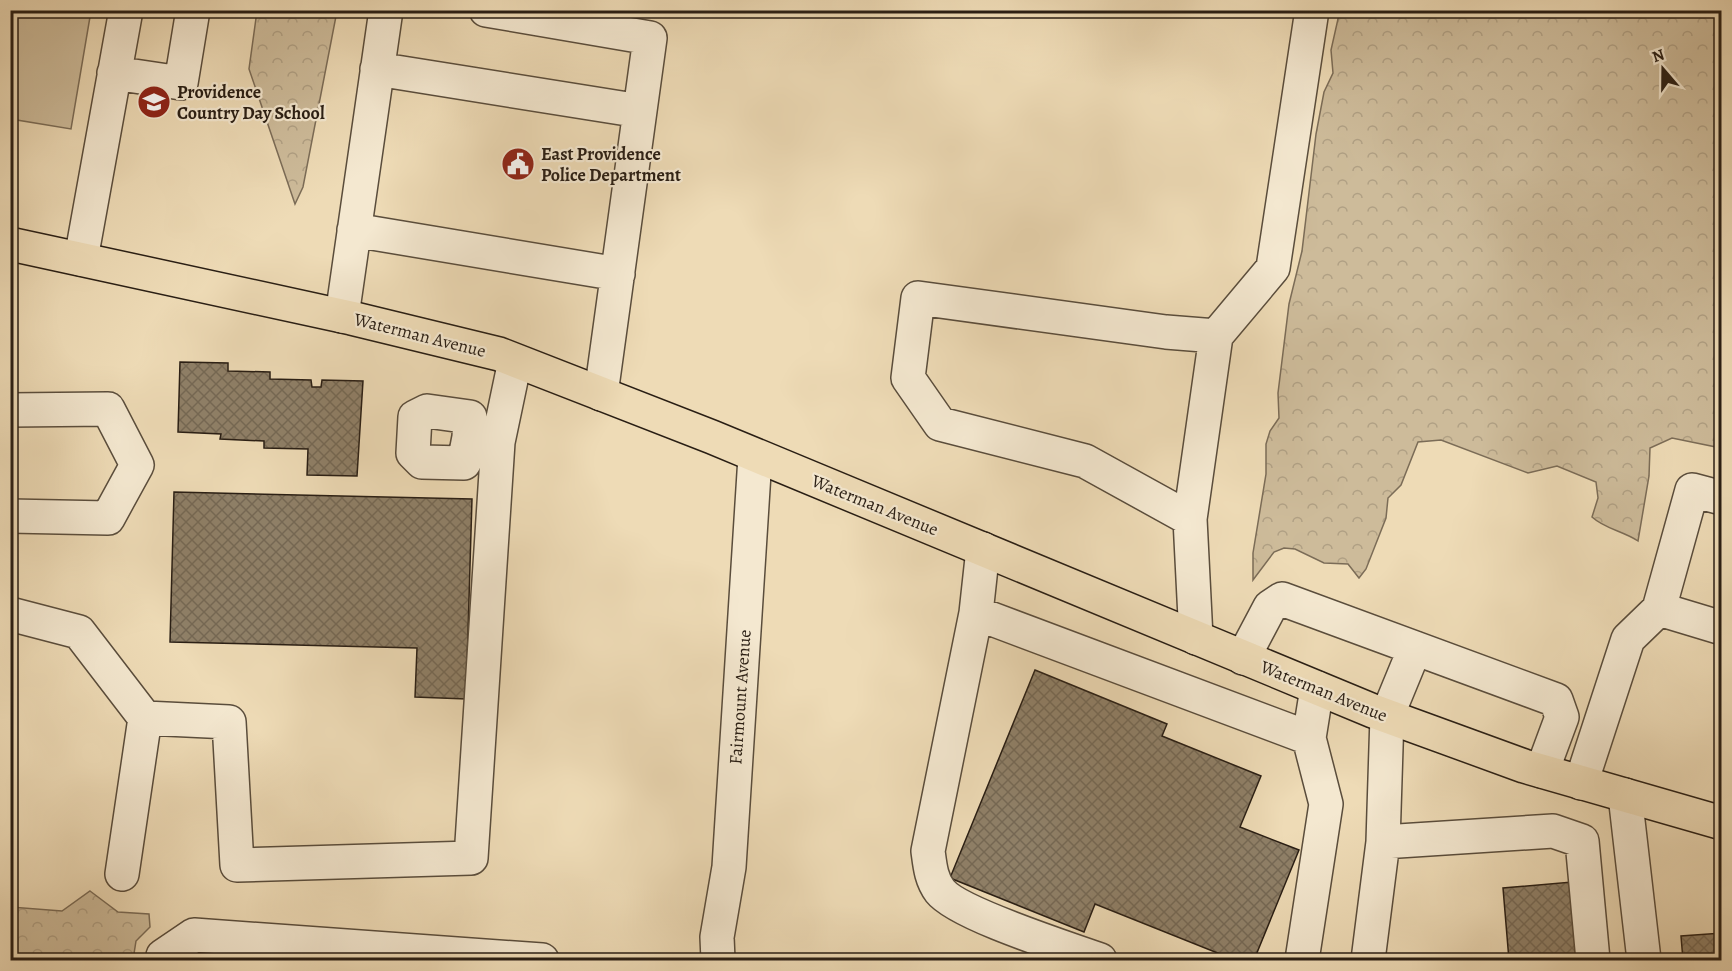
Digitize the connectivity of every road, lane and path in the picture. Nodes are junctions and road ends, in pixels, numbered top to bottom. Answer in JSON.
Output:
{"nodes":[{"id":1,"x":126,"y":10,"type":"edge"},
{"id":2,"x":193,"y":10,"type":"edge"},
{"id":3,"x":386,"y":10,"type":"edge"},
{"id":4,"x":486,"y":10,"type":"edge"},
{"id":5,"x":1312,"y":10,"type":"edge"},
{"id":6,"x":377,"y":69,"type":"junction"},
{"id":7,"x":114,"y":73,"type":"junction"},
{"id":8,"x":640,"y":111,"type":"junction"},
{"id":9,"x":354,"y":230,"type":"junction"},
{"id":10,"x":10,"y":244,"type":"edge"},
{"id":11,"x":81,"y":260,"type":"junction"},
{"id":12,"x":618,"y":274,"type":"junction"},
{"id":13,"x":342,"y":316,"type":"junction"},
{"id":14,"x":1216,"y":336,"type":"junction"},
{"id":15,"x":515,"y":361,"type":"junction"},
{"id":16,"x":601,"y":394,"type":"junction"},
{"id":17,"x":10,"y":410,"type":"edge"},
{"id":18,"x":755,"y":457,"type":"junction"},
{"id":19,"x":1722,"y":498,"type":"edge"},
{"id":20,"x":10,"y":516,"type":"edge"},
{"id":21,"x":1190,"y":519,"type":"junction"},
{"id":22,"x":983,"y":549,"type":"junction"},
{"id":23,"x":1659,"y":609,"type":"junction"},
{"id":24,"x":976,"y":613,"type":"junction"},
{"id":25,"x":10,"y":614,"type":"edge"},
{"id":26,"x":1722,"y":628,"type":"edge"},
{"id":27,"x":1196,"y":638,"type":"junction"},
{"id":28,"x":1414,"y":648,"type":"junction"},
{"id":29,"x":1243,"y":658,"type":"junction"},
{"id":30,"x":1317,"y":688,"type":"junction"},
{"id":31,"x":1387,"y":716,"type":"junction"},
{"id":32,"x":145,"y":718,"type":"junction"},
{"id":33,"x":1309,"y":738,"type":"junction"},
{"id":34,"x":1542,"y":771,"type":"junction"},
{"id":35,"x":1581,"y":783,"type":"junction"},
{"id":36,"x":1625,"y":795,"type":"junction"},
{"id":37,"x":1722,"y":824,"type":"edge"},
{"id":38,"x":1383,"y":842,"type":"junction"},
{"id":39,"x":122,"y":874,"type":"dead end"},
{"id":40,"x":718,"y":949,"type":"edge"},
{"id":41,"x":163,"y":960,"type":"edge"},
{"id":42,"x":542,"y":960,"type":"edge"},
{"id":43,"x":1100,"y":960,"type":"edge"},
{"id":44,"x":1302,"y":960,"type":"edge"},
{"id":45,"x":1368,"y":960,"type":"edge"},
{"id":46,"x":1593,"y":960,"type":"edge"},
{"id":47,"x":1644,"y":960,"type":"edge"}],
"edges":[{"from":1,"to":7,"type":"street"},
{"from":2,"to":7,"type":"street"},
{"from":3,"to":6,"type":"street"},
{"from":4,"to":8,"type":"street"},
{"from":5,"to":14,"type":"street"},
{"from":6,"to":8,"type":"street"},
{"from":6,"to":9,"type":"street"},
{"from":7,"to":11,"type":"street"},
{"from":8,"to":12,"type":"street"},
{"from":9,"to":12,"type":"street"},
{"from":9,"to":13,"type":"street"},
{"from":10,"to":11,"type":"main road","name":"Waterman Avenue"},
{"from":11,"to":13,"type":"main road","name":"Waterman Avenue"},
{"from":12,"to":16,"type":"street"},
{"from":13,"to":15,"type":"main road","name":"Waterman Avenue"},
{"from":14,"to":21,"type":"street"},
{"from":14,"to":21,"type":"street"},
{"from":15,"to":16,"type":"main road","name":"Waterman Avenue"},
{"from":15,"to":32,"type":"street"},
{"from":16,"to":18,"type":"main road","name":"Waterman Avenue"},
{"from":17,"to":20,"type":"street"},
{"from":18,"to":22,"type":"main road","name":"Waterman Avenue"},
{"from":18,"to":40,"type":"street","name":"Fairmount Avenue"},
{"from":19,"to":23,"type":"street"},
{"from":21,"to":27,"type":"street"},
{"from":22,"to":24,"type":"street"},
{"from":22,"to":27,"type":"main road","name":"Waterman Avenue"},
{"from":23,"to":26,"type":"street"},
{"from":23,"to":35,"type":"street"},
{"from":24,"to":33,"type":"street"},
{"from":24,"to":43,"type":"street"},
{"from":25,"to":32,"type":"street"},
{"from":27,"to":29,"type":"main road","name":"Waterman Avenue"},
{"from":28,"to":29,"type":"street"},
{"from":28,"to":31,"type":"street"},
{"from":28,"to":34,"type":"street"},
{"from":29,"to":30,"type":"main road","name":"Waterman Avenue"},
{"from":30,"to":31,"type":"main road","name":"Waterman Avenue"},
{"from":30,"to":33,"type":"street"},
{"from":31,"to":34,"type":"main road","name":"Waterman Avenue"},
{"from":31,"to":38,"type":"street"},
{"from":32,"to":39,"type":"street"},
{"from":33,"to":44,"type":"street"},
{"from":34,"to":35,"type":"main road","name":"Waterman Avenue"},
{"from":35,"to":36,"type":"main road","name":"Waterman Avenue"},
{"from":36,"to":37,"type":"main road","name":"Waterman Avenue"},
{"from":36,"to":47,"type":"street"},
{"from":38,"to":45,"type":"street"},
{"from":38,"to":46,"type":"street"},
{"from":41,"to":42,"type":"street"}]}
